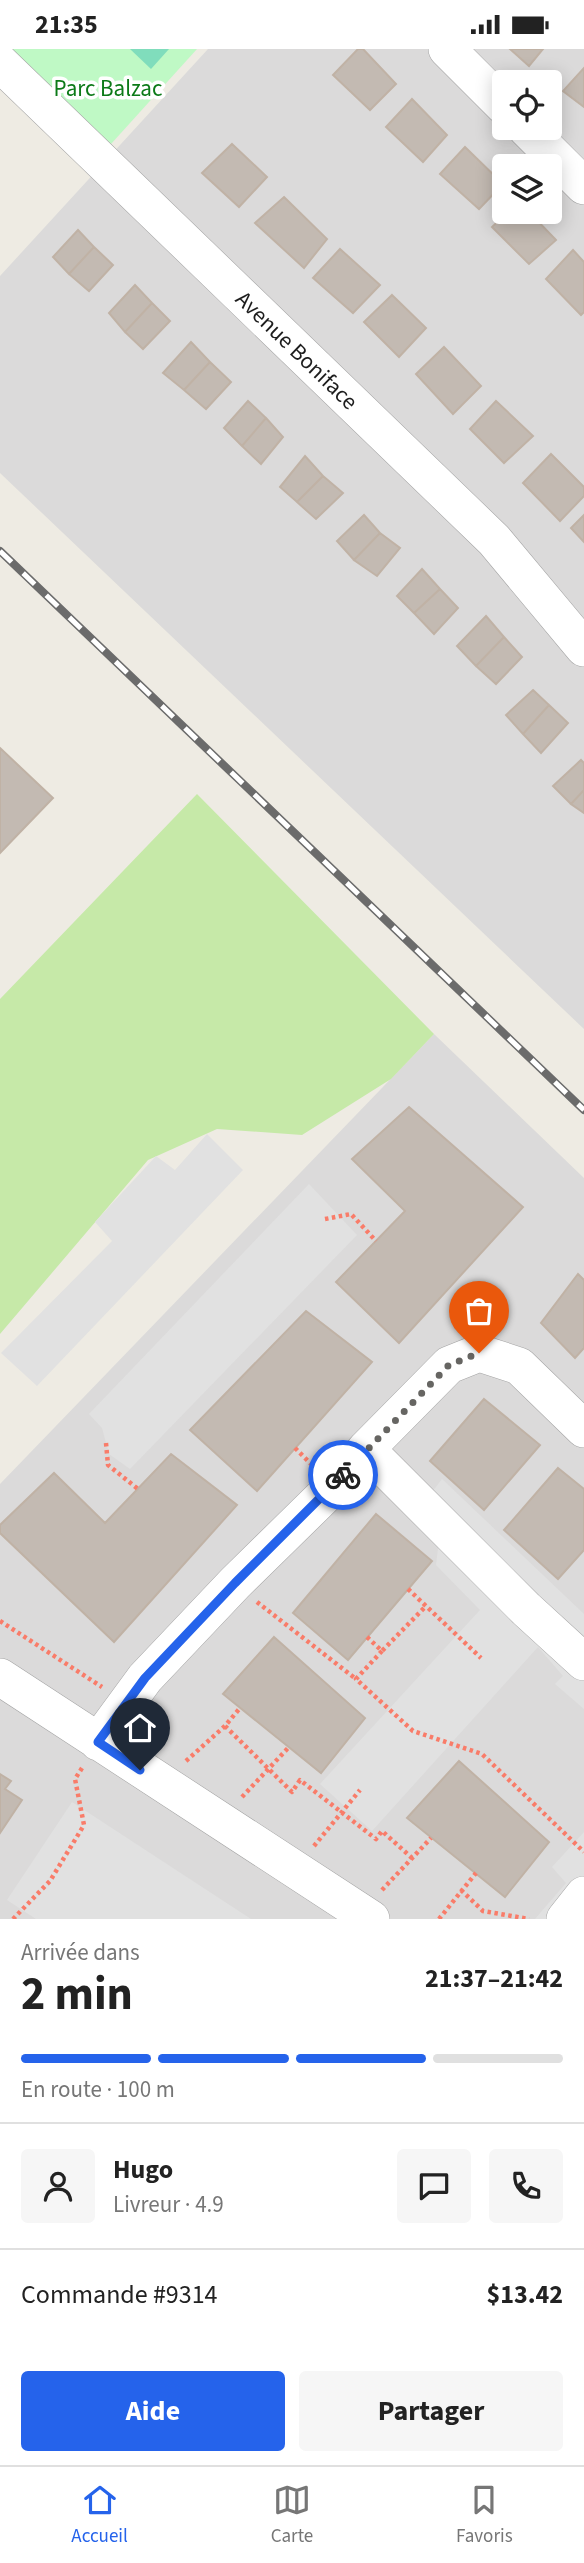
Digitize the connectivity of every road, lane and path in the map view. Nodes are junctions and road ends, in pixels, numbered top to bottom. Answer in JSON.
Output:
{"nodes":[{"id":1,"x":447,"y":49,"type":"edge"},
{"id":2,"x":0,"y":62,"type":"edge"},
{"id":3,"x":492,"y":94,"type":"edge"},
{"id":4,"x":538,"y":140,"type":"edge"},
{"id":5,"x":584,"y":186,"type":"edge"},
{"id":6,"x":584,"y":647,"type":"edge"},
{"id":7,"x":325,"y":1219,"type":"dead end"},
{"id":8,"x":376,"y":1241,"type":"dead end"},
{"id":9,"x":584,"y":1429,"type":"edge"},
{"id":10,"x":106,"y":1443,"type":"dead end"},
{"id":11,"x":366,"y":1449,"type":"junction"},
{"id":12,"x":138,"y":1489,"type":"dead end"},
{"id":13,"x":408,"y":1589,"type":"dead end"},
{"id":14,"x":252,"y":1598,"type":"dead end"},
{"id":15,"x":426,"y":1607,"type":"junction"},
{"id":16,"x":0,"y":1621,"type":"edge"},
{"id":17,"x":367,"y":1637,"type":"dead end"},
{"id":18,"x":382,"y":1651,"type":"junction"},
{"id":19,"x":481,"y":1658,"type":"dead end"},
{"id":20,"x":584,"y":1661,"type":"edge"},
{"id":21,"x":0,"y":1677,"type":"edge"},
{"id":22,"x":356,"y":1679,"type":"junction"},
{"id":23,"x":126,"y":1702,"type":"junction"},
{"id":24,"x":240,"y":1708,"type":"dead end"},
{"id":25,"x":225,"y":1726,"type":"junction"},
{"id":26,"x":289,"y":1747,"type":"dead end"},
{"id":27,"x":91,"y":1753,"type":"junction"},
{"id":28,"x":269,"y":1770,"type":"junction"},
{"id":29,"x":162,"y":1783,"type":"junction"},
{"id":30,"x":360,"y":1790,"type":"dead end"},
{"id":31,"x":342,"y":1811,"type":"junction"},
{"id":32,"x":219,"y":1821,"type":"junction"},
{"id":33,"x":431,"y":1837,"type":"dead end"},
{"id":34,"x":584,"y":1852,"type":"edge"},
{"id":35,"x":412,"y":1858,"type":"junction"},
{"id":36,"x":294,"y":1869,"type":"junction"},
{"id":37,"x":476,"y":1873,"type":"dead end"},
{"id":38,"x":461,"y":1890,"type":"junction"},
{"id":39,"x":584,"y":1895,"type":"edge"},
{"id":40,"x":366,"y":1916,"type":"edge"},
{"id":41,"x":13,"y":1919,"type":"edge"},
{"id":42,"x":439,"y":1919,"type":"edge"},
{"id":43,"x":528,"y":1919,"type":"edge"},
{"id":44,"x":565,"y":1919,"type":"edge"}],
"edges":[{"from":1,"to":3,"type":"street"},
{"from":2,"to":6,"type":"street","name":"Avenue Boniface"},
{"from":4,"to":5,"type":"street"},
{"from":7,"to":8,"type":"path"},
{"from":9,"to":11,"type":"street"},
{"from":10,"to":12,"type":"path"},
{"from":11,"to":20,"type":"street"},
{"from":11,"to":23,"type":"street"},
{"from":13,"to":15,"type":"path"},
{"from":14,"to":22,"type":"path"},
{"from":15,"to":18,"type":"path"},
{"from":15,"to":19,"type":"path"},
{"from":16,"to":23,"type":"path"},
{"from":17,"to":18,"type":"path"},
{"from":18,"to":22,"type":"path"},
{"from":21,"to":27,"type":"street"},
{"from":22,"to":34,"type":"path"},
{"from":23,"to":27,"type":"street"},
{"from":24,"to":25,"type":"path"},
{"from":25,"to":28,"type":"path"},
{"from":25,"to":29,"type":"path"},
{"from":26,"to":28,"type":"path"},
{"from":27,"to":29,"type":"street"},
{"from":27,"to":41,"type":"path"},
{"from":28,"to":31,"type":"path"},
{"from":28,"to":32,"type":"path"},
{"from":29,"to":32,"type":"street"},
{"from":30,"to":31,"type":"path"},
{"from":31,"to":35,"type":"path"},
{"from":31,"to":36,"type":"path"},
{"from":32,"to":36,"type":"street"},
{"from":33,"to":35,"type":"path"},
{"from":35,"to":40,"type":"path"},
{"from":36,"to":40,"type":"street"},
{"from":37,"to":38,"type":"path"},
{"from":38,"to":42,"type":"path"},
{"from":38,"to":43,"type":"path"},
{"from":39,"to":44,"type":"street"}]}
